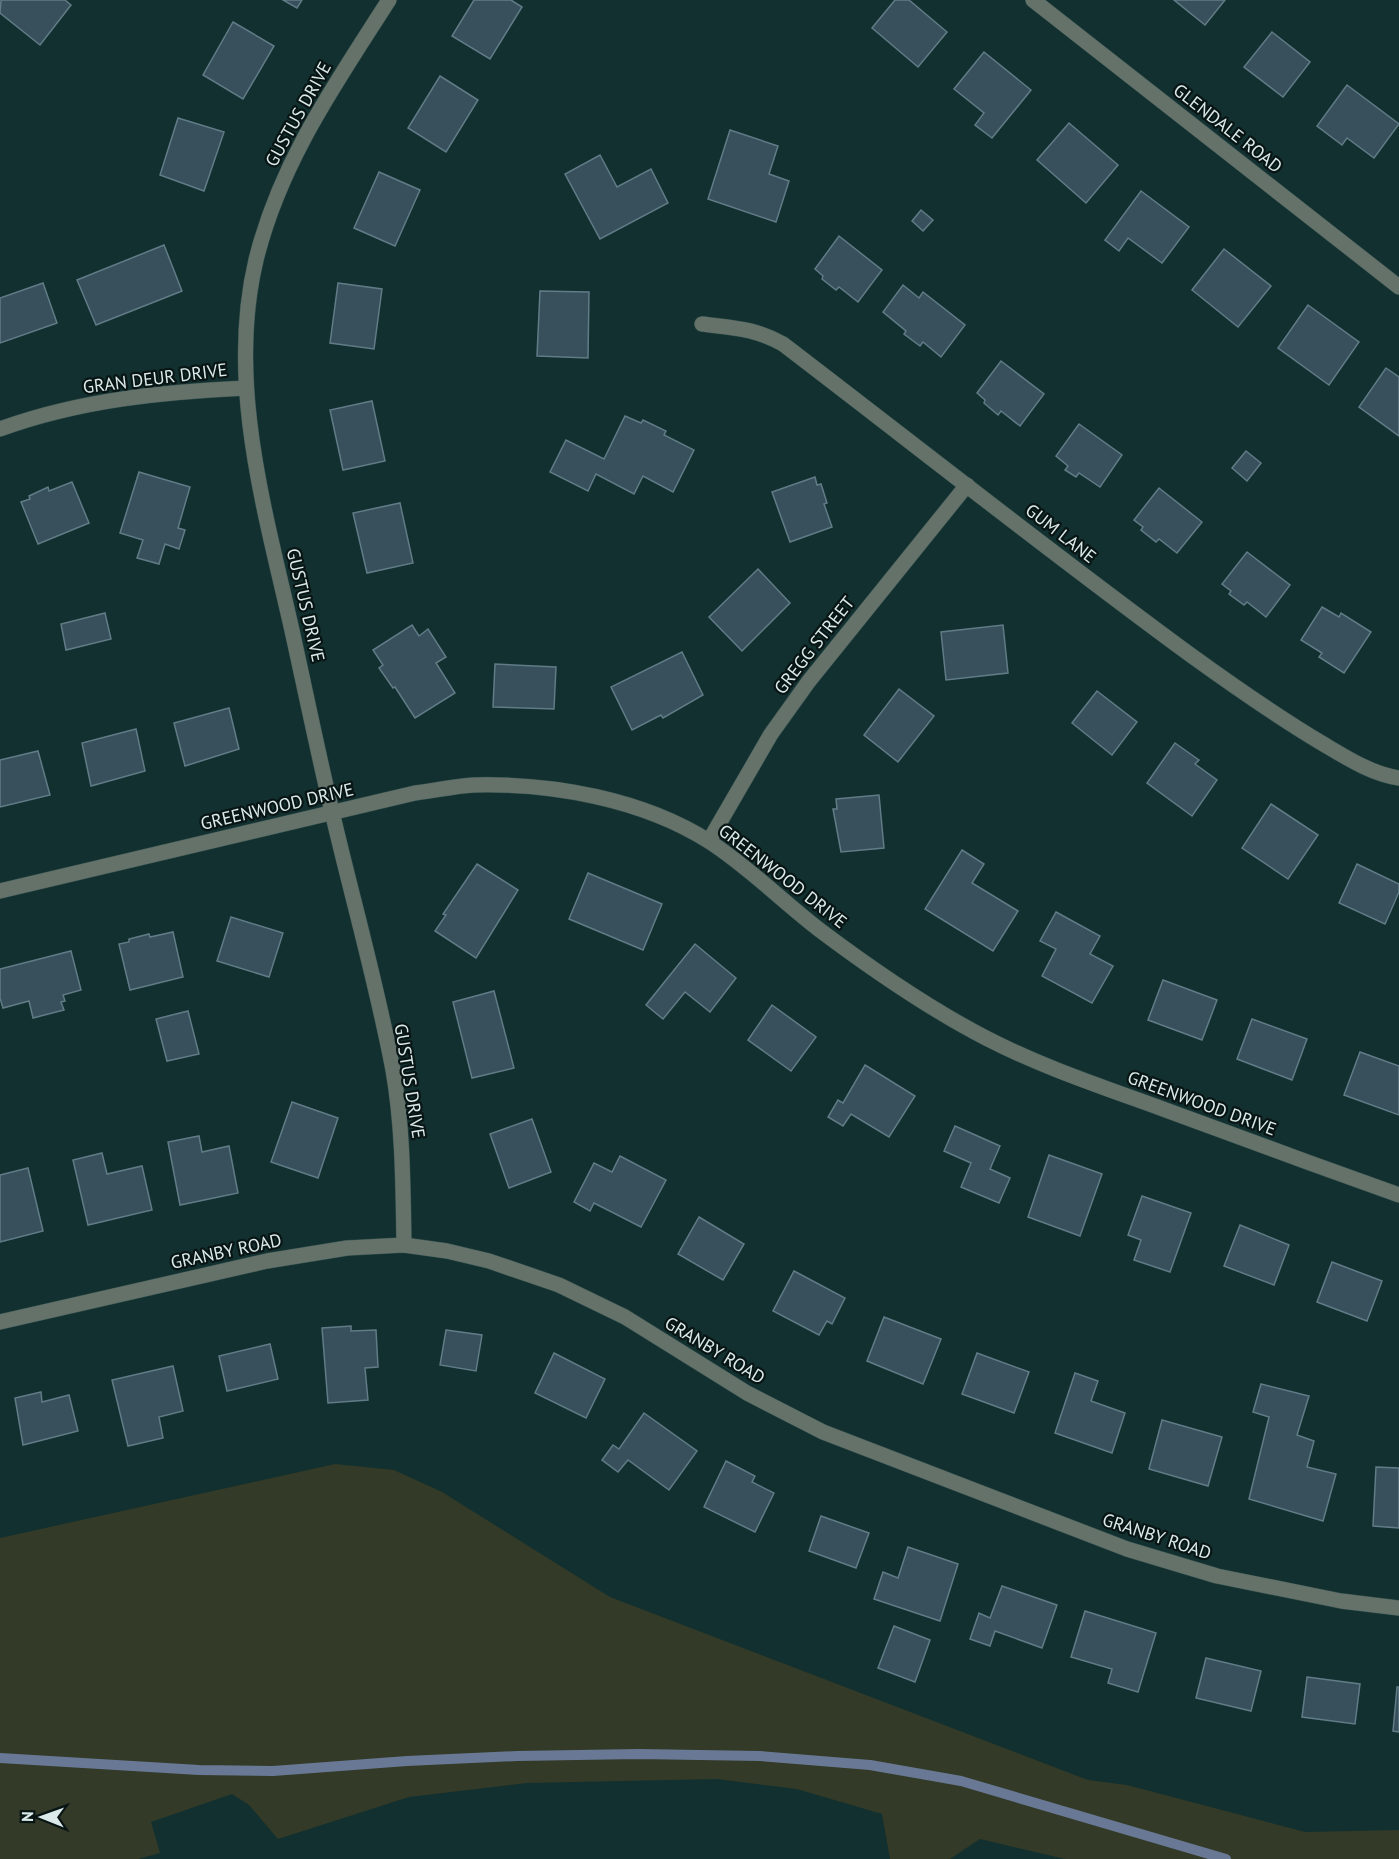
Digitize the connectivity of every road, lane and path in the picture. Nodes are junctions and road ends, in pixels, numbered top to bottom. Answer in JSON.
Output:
{"nodes":[{"id":1,"x":389,"y":0,"type":"edge"},
{"id":2,"x":1033,"y":0,"type":"edge"},
{"id":3,"x":1399,"y":287,"type":"edge"},
{"id":4,"x":702,"y":324,"type":"dead end"},
{"id":5,"x":246,"y":388,"type":"junction"},
{"id":6,"x":0,"y":429,"type":"edge"},
{"id":7,"x":967,"y":485,"type":"junction"},
{"id":8,"x":1399,"y":778,"type":"edge"},
{"id":9,"x":332,"y":813,"type":"junction"},
{"id":10,"x":709,"y":841,"type":"junction"},
{"id":11,"x":0,"y":891,"type":"edge"},
{"id":12,"x":1399,"y":1196,"type":"edge"},
{"id":13,"x":404,"y":1245,"type":"junction"},
{"id":14,"x":0,"y":1322,"type":"edge"},
{"id":15,"x":1399,"y":1608,"type":"edge"}],
"edges":[{"from":1,"to":5,"type":"street","name":"GUSTUS DRIVE"},
{"from":2,"to":3,"type":"street","name":"GLENDALE ROAD"},
{"from":4,"to":7,"type":"street","name":"GUM LANE"},
{"from":5,"to":6,"type":"street","name":"GRAN DEUR DRIVE"},
{"from":5,"to":9,"type":"street","name":"GUSTUS DRIVE"},
{"from":7,"to":8,"type":"street","name":"GUM LANE"},
{"from":7,"to":10,"type":"street","name":"GREGG STREET"},
{"from":9,"to":10,"type":"street","name":"GREENWOOD DRIVE"},
{"from":9,"to":11,"type":"street","name":"GREENWOOD DRIVE"},
{"from":9,"to":13,"type":"street","name":"GUSTUS DRIVE"},
{"from":10,"to":12,"type":"street","name":"GREENWOOD DRIVE"},
{"from":13,"to":14,"type":"street","name":"GRANBY ROAD"},
{"from":13,"to":15,"type":"street","name":"GRANBY ROAD"}]}
